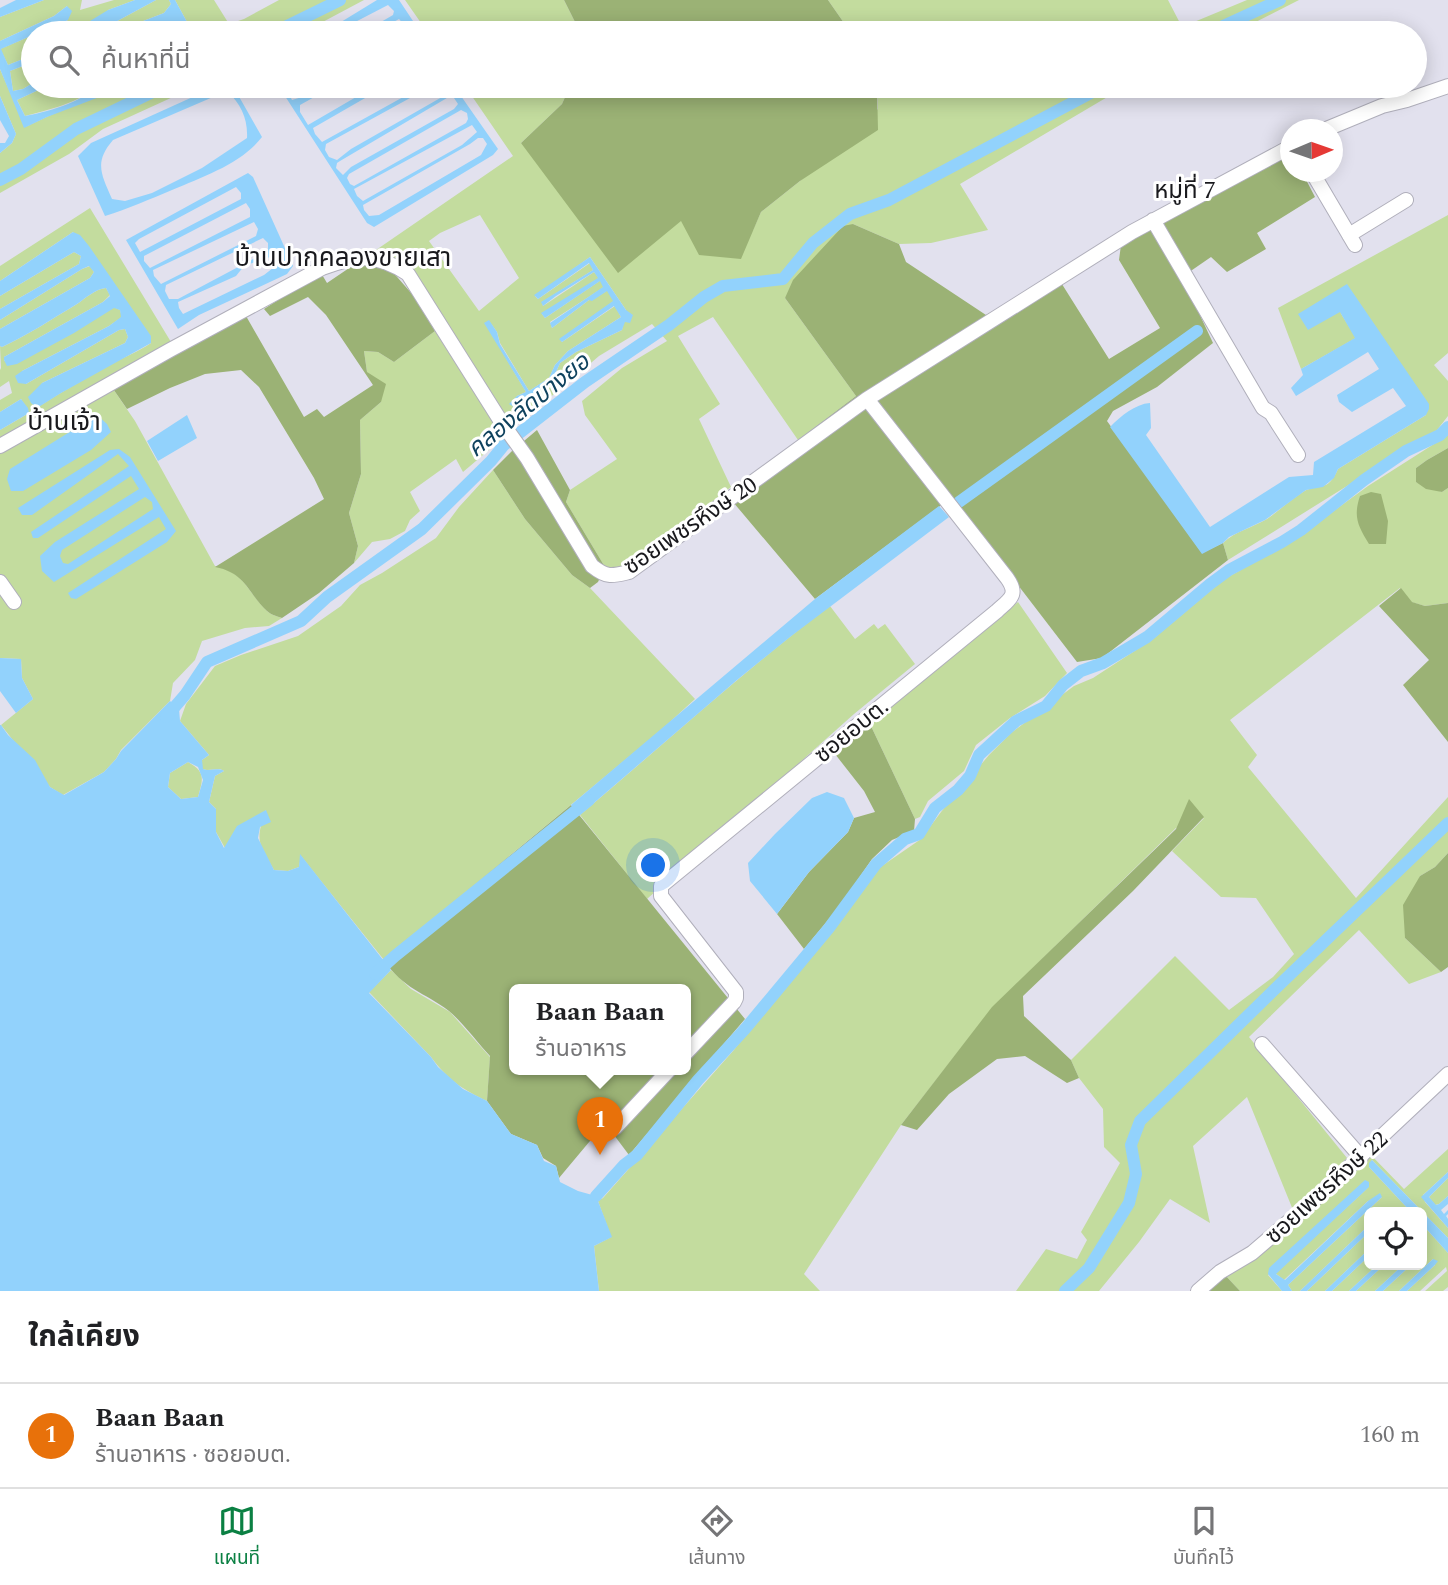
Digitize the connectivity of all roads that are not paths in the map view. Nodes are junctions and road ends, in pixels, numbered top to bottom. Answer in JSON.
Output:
{"nodes":[{"id":1,"x":1448,"y":86,"type":"edge"},
{"id":2,"x":1427,"y":93,"type":"edge"},
{"id":3,"x":1413,"y":98,"type":"edge"},
{"id":4,"x":1343,"y":120,"type":"edge"},
{"id":5,"x":1280,"y":152,"type":"edge"},
{"id":6,"x":1318,"y":182,"type":"edge"},
{"id":7,"x":1406,"y":200,"type":"dead end"},
{"id":8,"x":1153,"y":220,"type":"junction"},
{"id":9,"x":867,"y":399,"type":"junction"},
{"id":10,"x":0,"y":446,"type":"edge"},
{"id":11,"x":1298,"y":455,"type":"dead end"},
{"id":12,"x":0,"y":582,"type":"edge"},
{"id":13,"x":14,"y":602,"type":"dead end"},
{"id":14,"x":1262,"y":1044,"type":"dead end"},
{"id":15,"x":691,"y":1048,"type":"edge"},
{"id":16,"x":1448,"y":1074,"type":"edge"},
{"id":17,"x":664,"y":1075,"type":"edge"},
{"id":18,"x":615,"y":1128,"type":"dead end"},
{"id":19,"x":1361,"y":1157,"type":"junction"},
{"id":20,"x":1198,"y":1291,"type":"edge"}],
"edges":[{"from":1,"to":2,"type":"street"},
{"from":3,"to":4,"type":"street"},
{"from":5,"to":8,"type":"street","name":"ซอยเพชรหึงษ์ 20"},
{"from":6,"to":7,"type":"street"},
{"from":8,"to":9,"type":"street","name":"ซอยเพชรหึงษ์ 20"},
{"from":8,"to":11,"type":"street"},
{"from":9,"to":10,"type":"street","name":"ซอยเพชรหึงษ์ 20"},
{"from":9,"to":15,"type":"street","name":"ซอยอบต."},
{"from":12,"to":13,"type":"street"},
{"from":14,"to":19,"type":"street"},
{"from":16,"to":19,"type":"street","name":"ซอยเพชรหึงษ์ 22"},
{"from":17,"to":18,"type":"street"},
{"from":19,"to":20,"type":"street","name":"ซอยเพชรหึงษ์ 22"}]}
